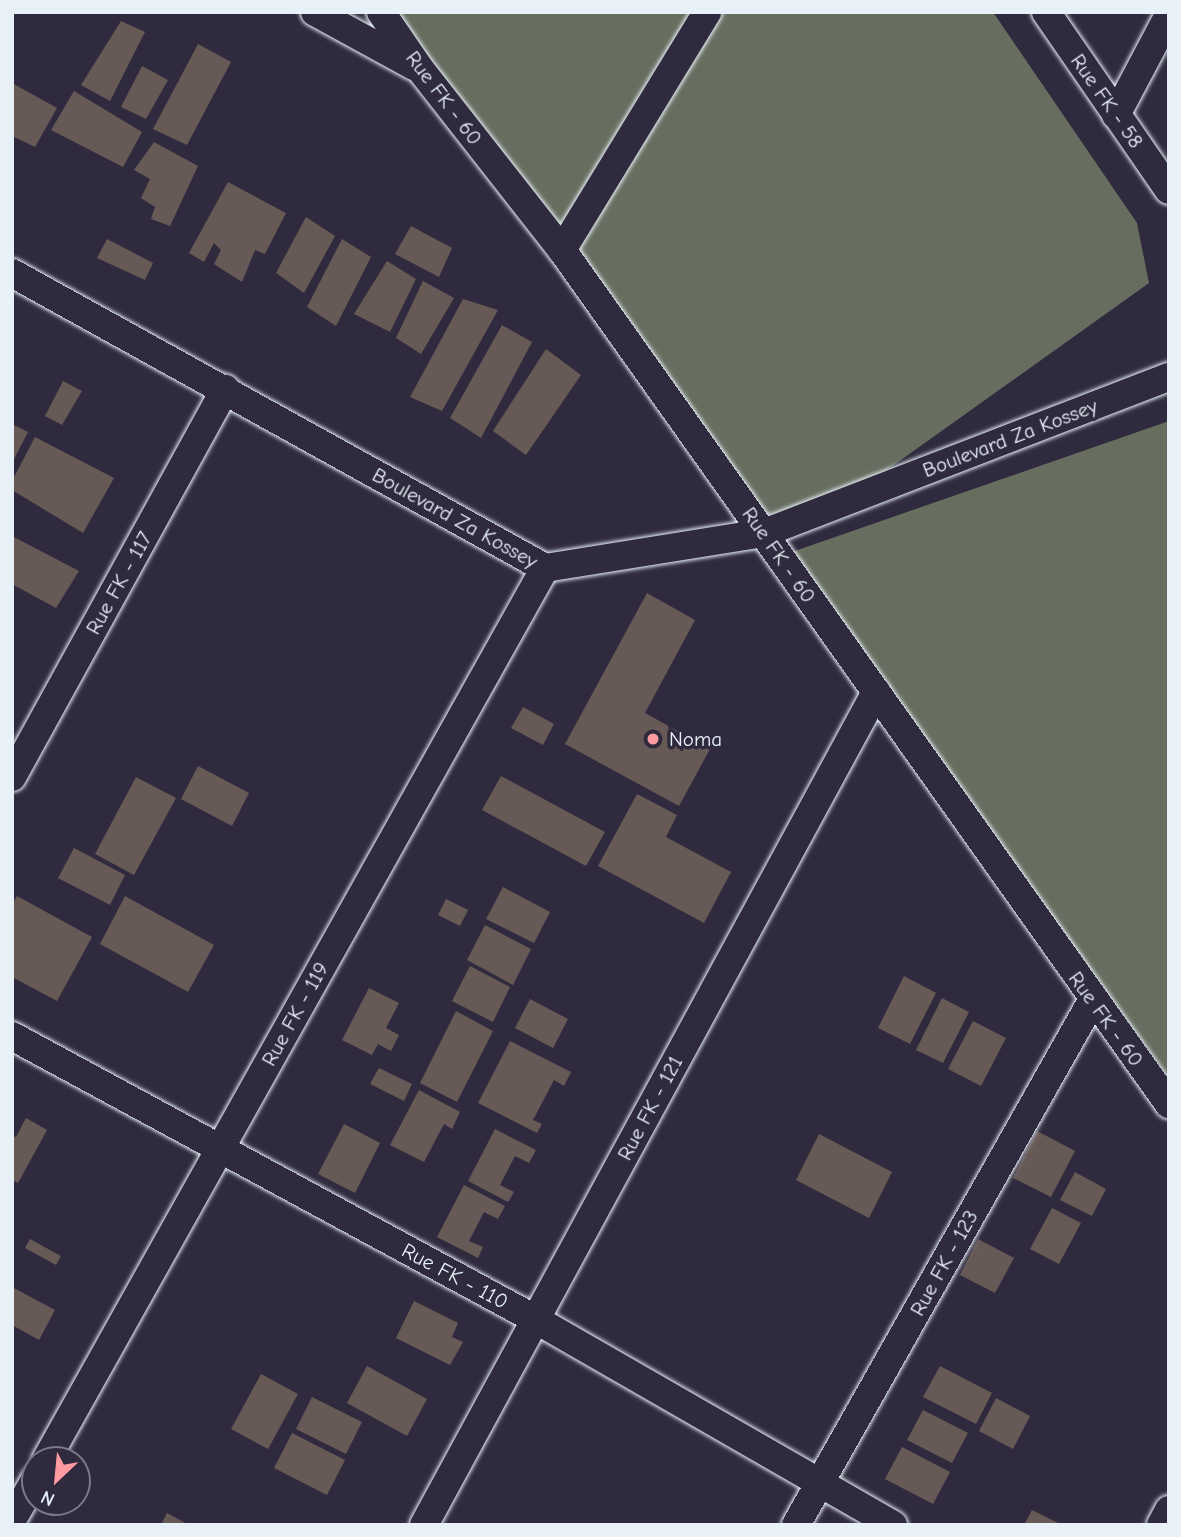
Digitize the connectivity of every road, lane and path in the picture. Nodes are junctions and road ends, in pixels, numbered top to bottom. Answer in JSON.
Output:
{"nodes":[{"id":1,"x":315,"y":12,"type":"edge"},
{"id":2,"x":382,"y":12,"type":"edge"},
{"id":3,"x":707,"y":12,"type":"edge"},
{"id":4,"x":1046,"y":12,"type":"edge"},
{"id":5,"x":1169,"y":15,"type":"edge"},
{"id":6,"x":420,"y":69,"type":"junction"},
{"id":7,"x":1115,"y":115,"type":"junction"},
{"id":8,"x":1169,"y":190,"type":"edge"},
{"id":9,"x":562,"y":250,"type":"junction"},
{"id":10,"x":12,"y":273,"type":"edge"},
{"id":11,"x":1169,"y":377,"type":"edge"},
{"id":12,"x":225,"y":389,"type":"junction"},
{"id":13,"x":764,"y":533,"type":"junction"},
{"id":14,"x":545,"y":568,"type":"junction"},
{"id":15,"x":876,"y":692,"type":"junction"},
{"id":16,"x":12,"y":776,"type":"edge"},
{"id":17,"x":1092,"y":1001,"type":"junction"},
{"id":18,"x":12,"y":1036,"type":"edge"},
{"id":19,"x":1169,"y":1104,"type":"edge"},
{"id":20,"x":219,"y":1150,"type":"junction"},
{"id":21,"x":535,"y":1319,"type":"junction"},
{"id":22,"x":54,"y":1446,"type":"edge"},
{"id":23,"x":820,"y":1483,"type":"junction"},
{"id":24,"x":21,"y":1504,"type":"edge"},
{"id":25,"x":1169,"y":1510,"type":"edge"},
{"id":26,"x":12,"y":1520,"type":"edge"},
{"id":27,"x":424,"y":1525,"type":"edge"},
{"id":28,"x":796,"y":1525,"type":"edge"},
{"id":29,"x":893,"y":1525,"type":"edge"},
{"id":30,"x":1161,"y":1525,"type":"edge"}],
"edges":[{"from":1,"to":6,"type":"street"},
{"from":2,"to":6,"type":"street","name":"Rue FK - 60"},
{"from":3,"to":9,"type":"street"},
{"from":4,"to":7,"type":"street","name":"Rue FK - 58"},
{"from":5,"to":7,"type":"street"},
{"from":6,"to":9,"type":"street","name":"Rue FK - 60"},
{"from":7,"to":8,"type":"street","name":"Rue FK - 58"},
{"from":9,"to":13,"type":"street","name":"Rue FK - 60"},
{"from":10,"to":12,"type":"street","name":"Boulevard Za Kossey"},
{"from":11,"to":13,"type":"street","name":"Boulevard Za Kossey"},
{"from":12,"to":14,"type":"street","name":"Boulevard Za Kossey"},
{"from":12,"to":16,"type":"street","name":"Rue FK - 117"},
{"from":13,"to":14,"type":"street","name":"Boulevard Za Kossey"},
{"from":13,"to":15,"type":"street","name":"Rue FK - 60"},
{"from":14,"to":20,"type":"street","name":"Rue FK - 119"},
{"from":15,"to":17,"type":"street","name":"Rue FK - 60"},
{"from":15,"to":21,"type":"street","name":"Rue FK - 121"},
{"from":17,"to":19,"type":"street","name":"Rue FK - 60"},
{"from":17,"to":23,"type":"street","name":"Rue FK - 123"},
{"from":18,"to":20,"type":"street","name":"Rue FK - 110"},
{"from":20,"to":21,"type":"street","name":"Rue FK - 110"},
{"from":20,"to":22,"type":"street","name":"Rue FK - 119"},
{"from":21,"to":23,"type":"street","name":"Rue FK - 110"},
{"from":21,"to":27,"type":"street","name":"Rue FK - 121"},
{"from":23,"to":28,"type":"street","name":"Rue FK - 123"},
{"from":23,"to":29,"type":"street","name":"Rue FK - 110"},
{"from":24,"to":26,"type":"street"},
{"from":25,"to":30,"type":"street"}]}
